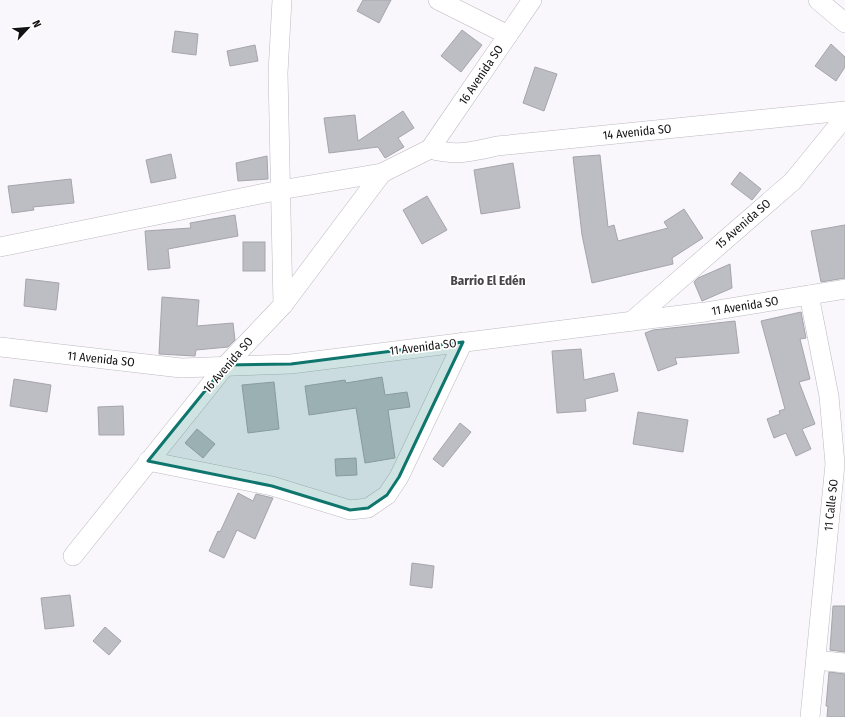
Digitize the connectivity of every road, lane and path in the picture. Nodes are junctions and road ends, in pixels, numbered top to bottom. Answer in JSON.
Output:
{"nodes":[{"id":1,"x":282,"y":0,"type":"edge"},
{"id":2,"x":438,"y":0,"type":"edge"},
{"id":3,"x":532,"y":0,"type":"edge"},
{"id":4,"x":818,"y":0,"type":"edge"},
{"id":5,"x":845,"y":23,"type":"edge"},
{"id":6,"x":508,"y":35,"type":"junction"},
{"id":7,"x":845,"y":111,"type":"edge"},
{"id":8,"x":845,"y":117,"type":"edge"},
{"id":9,"x":430,"y":149,"type":"junction"},
{"id":10,"x":382,"y":173,"type":"junction"},
{"id":11,"x":280,"y":190,"type":"junction"},
{"id":12,"x":0,"y":247,"type":"edge"},
{"id":13,"x":845,"y":289,"type":"edge"},
{"id":14,"x":809,"y":295,"type":"junction"},
{"id":15,"x":283,"y":305,"type":"junction"},
{"id":16,"x":632,"y":321,"type":"junction"},
{"id":17,"x":463,"y":342,"type":"junction"},
{"id":18,"x":0,"y":347,"type":"edge"},
{"id":19,"x":226,"y":365,"type":"junction"},
{"id":20,"x":148,"y":461,"type":"junction"},
{"id":21,"x":837,"y":515,"type":"edge"},
{"id":22,"x":73,"y":556,"type":"dead end"},
{"id":23,"x":816,"y":660,"type":"junction"},
{"id":24,"x":845,"y":664,"type":"edge"},
{"id":25,"x":810,"y":717,"type":"edge"}],
"edges":[{"from":1,"to":11,"type":"street"},
{"from":2,"to":6,"type":"street"},
{"from":3,"to":6,"type":"street","name":"16 Avenida SO"},
{"from":4,"to":5,"type":"street"},
{"from":6,"to":9,"type":"street","name":"16 Avenida SO"},
{"from":7,"to":9,"type":"street","name":"14 Avenida SO"},
{"from":8,"to":16,"type":"street","name":"15 Avenida SO"},
{"from":9,"to":10,"type":"street"},
{"from":10,"to":11,"type":"street"},
{"from":10,"to":15,"type":"street","name":"16 Avenida SO"},
{"from":11,"to":12,"type":"street"},
{"from":11,"to":15,"type":"street"},
{"from":13,"to":14,"type":"street","name":"11 Avenida SO"},
{"from":14,"to":16,"type":"street","name":"11 Avenida SO"},
{"from":14,"to":21,"type":"street","name":"11 Calle SO"},
{"from":15,"to":19,"type":"street","name":"16 Avenida SO"},
{"from":16,"to":17,"type":"street","name":"11 Avenida SO"},
{"from":17,"to":19,"type":"street","name":"11 Avenida SO"},
{"from":17,"to":20,"type":"street"},
{"from":18,"to":19,"type":"street","name":"11 Avenida SO"},
{"from":19,"to":20,"type":"street","name":"16 Avenida SO"},
{"from":20,"to":22,"type":"street","name":"16 Avenida SO"},
{"from":21,"to":23,"type":"street","name":"11 Calle SO"},
{"from":23,"to":24,"type":"street"},
{"from":23,"to":25,"type":"street","name":"11 Calle SO"}]}
